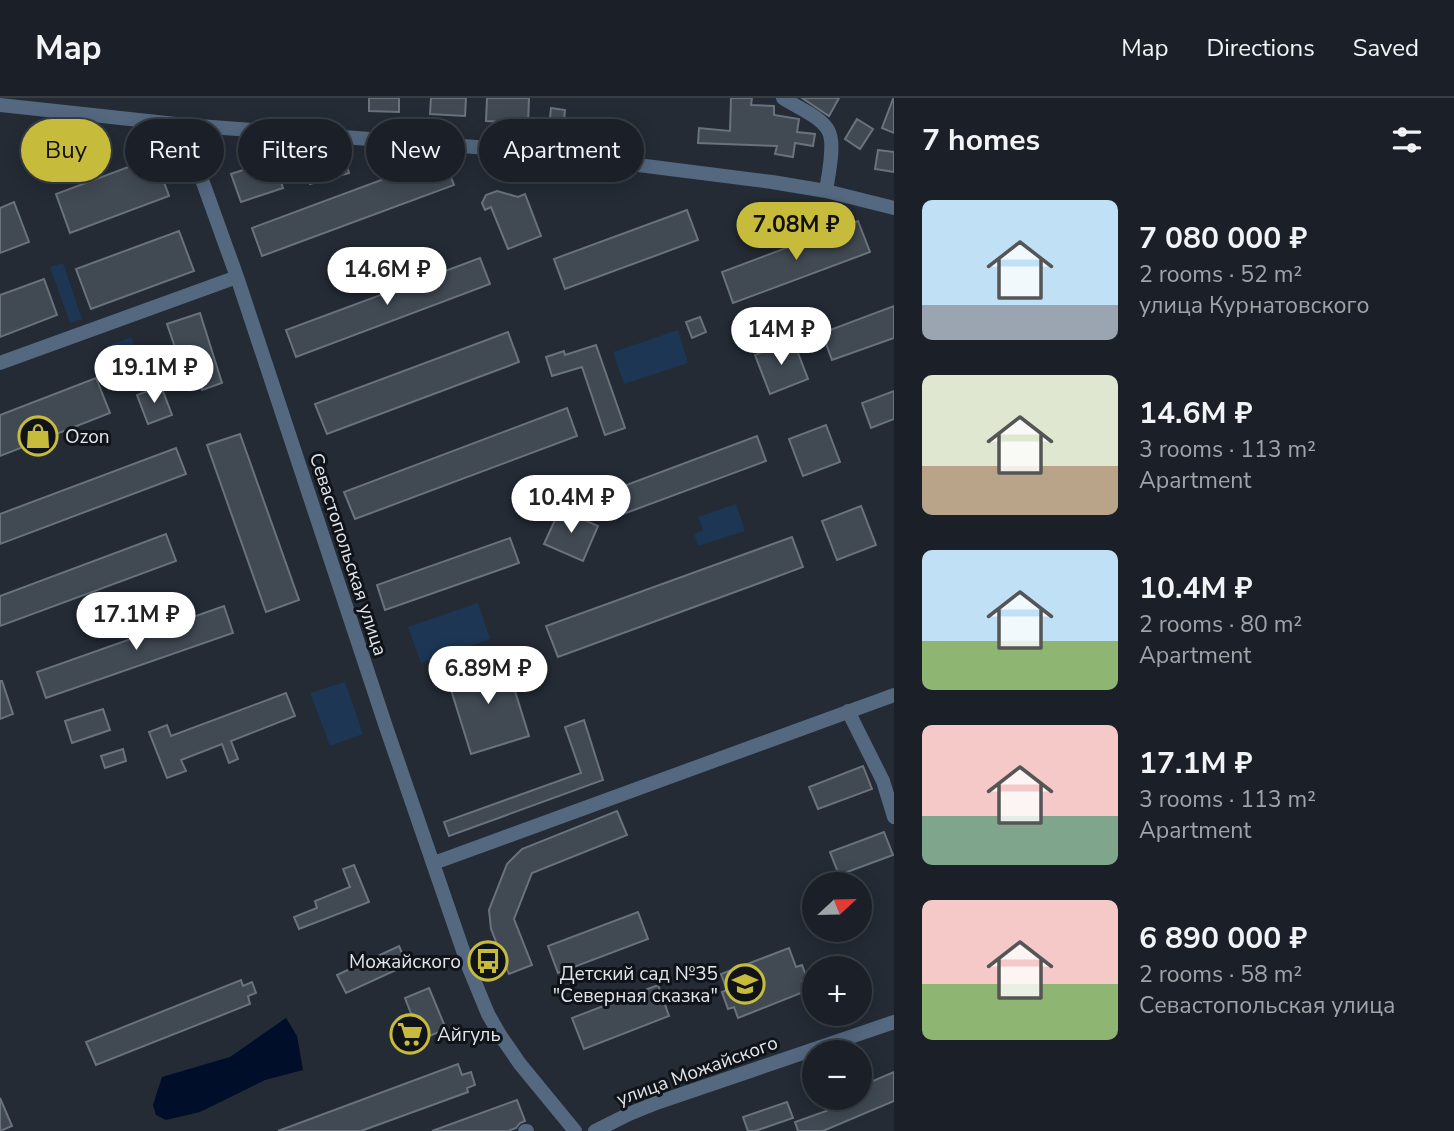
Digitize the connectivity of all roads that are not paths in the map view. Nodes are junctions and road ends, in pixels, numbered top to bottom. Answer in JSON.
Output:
{"nodes":[{"id":1,"x":783,"y":98,"type":"edge"},
{"id":2,"x":0,"y":105,"type":"edge"},
{"id":3,"x":130,"y":119,"type":"edge"},
{"id":4,"x":224,"y":128,"type":"edge"},
{"id":5,"x":203,"y":182,"type":"edge"},
{"id":6,"x":826,"y":191,"type":"junction"},
{"id":7,"x":894,"y":208,"type":"edge"},
{"id":8,"x":237,"y":277,"type":"junction"},
{"id":9,"x":0,"y":363,"type":"edge"},
{"id":10,"x":894,"y":695,"type":"edge"},
{"id":11,"x":848,"y":710,"type":"junction"},
{"id":12,"x":894,"y":817,"type":"edge"},
{"id":13,"x":434,"y":863,"type":"junction"},
{"id":14,"x":894,"y":1022,"type":"edge"},
{"id":15,"x":575,"y":1131,"type":"edge"},
{"id":16,"x":594,"y":1131,"type":"edge"}],
"edges":[{"from":1,"to":6,"type":"street"},
{"from":2,"to":3,"type":"street"},
{"from":4,"to":6,"type":"street"},
{"from":5,"to":8,"type":"street","name":"Севастопольская улица"},
{"from":6,"to":7,"type":"street"},
{"from":8,"to":9,"type":"street"},
{"from":8,"to":13,"type":"street","name":"Севастопольская улица"},
{"from":10,"to":11,"type":"street"},
{"from":11,"to":12,"type":"street"},
{"from":11,"to":13,"type":"street"},
{"from":13,"to":15,"type":"street","name":"Севастопольская улица"},
{"from":14,"to":16,"type":"street","name":"улица Можайского"}]}
